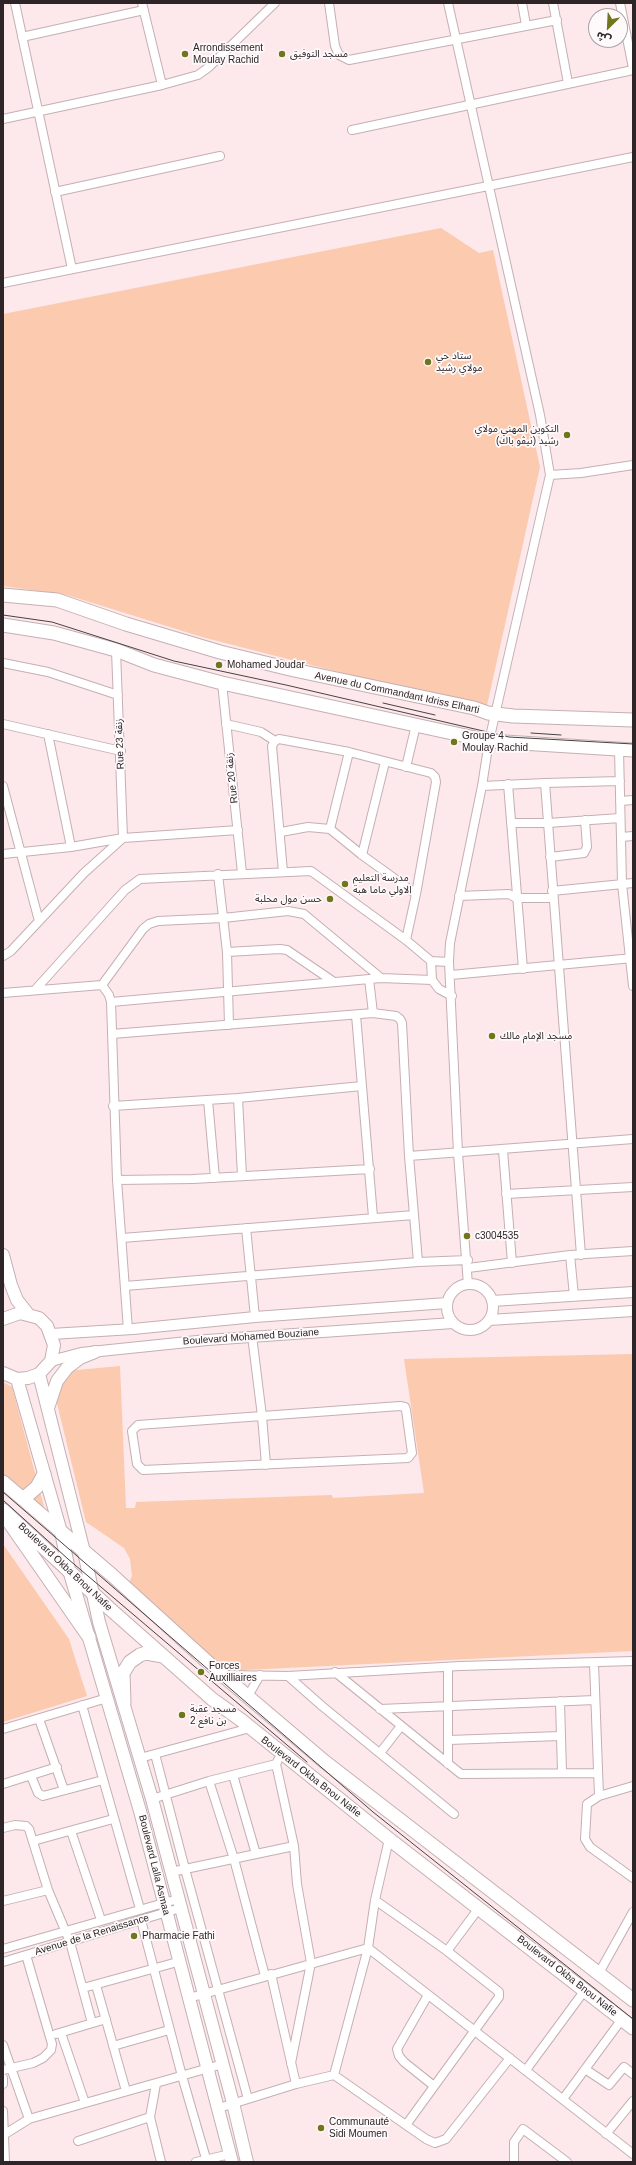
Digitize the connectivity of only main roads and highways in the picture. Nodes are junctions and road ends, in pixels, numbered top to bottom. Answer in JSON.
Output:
{"nodes":[{"id":1,"x":3,"y":595,"type":"edge"},
{"id":2,"x":3,"y":625,"type":"edge"},
{"id":3,"x":633,"y":720,"type":"edge"},
{"id":4,"x":633,"y":750,"type":"edge"},
{"id":5,"x":3,"y":1255,"type":"edge"},
{"id":6,"x":28,"y":1314,"type":"junction"},
{"id":7,"x":3,"y":1319,"type":"edge"},
{"id":8,"x":95,"y":1352,"type":"road end"},
{"id":9,"x":3,"y":1373,"type":"edge"},
{"id":10,"x":39,"y":1374,"type":"junction"},
{"id":11,"x":17,"y":1379,"type":"junction"},
{"id":12,"x":47,"y":1411,"type":"junction"},
{"id":13,"x":44,"y":1474,"type":"junction"},
{"id":14,"x":3,"y":1482,"type":"edge"},
{"id":15,"x":23,"y":1499,"type":"junction"},
{"id":16,"x":3,"y":1510,"type":"edge"},
{"id":17,"x":3,"y":1514,"type":"edge"},
{"id":18,"x":61,"y":1532,"type":"junction"},
{"id":19,"x":84,"y":1552,"type":"junction"},
{"id":20,"x":69,"y":1570,"type":"junction"},
{"id":21,"x":92,"y":1592,"type":"junction"},
{"id":22,"x":89,"y":1637,"type":"junction"},
{"id":23,"x":164,"y":1656,"type":"junction"},
{"id":24,"x":124,"y":1704,"type":"junction"},
{"id":25,"x":633,"y":2000,"type":"edge"},
{"id":26,"x":633,"y":2028,"type":"edge"},
{"id":27,"x":231,"y":2158,"type":"edge"},
{"id":28,"x":247,"y":2162,"type":"edge"}],
"edges":[{"from":1,"to":3,"type":"main road","name":"Avenue du Commandant Idriss Elharti"},
{"from":2,"to":4,"type":"main road"},
{"from":5,"to":6,"type":"main road"},
{"from":6,"to":7,"type":"main road"},
{"from":6,"to":10,"type":"main road"},
{"from":8,"to":12,"type":"main road"},
{"from":9,"to":11,"type":"main road"},
{"from":10,"to":11,"type":"main road"},
{"from":10,"to":12,"type":"main road","name":"Boulevard Lalla Asmaa"},
{"from":11,"to":13,"type":"main road","name":"Boulevard Lalla Asmaa"},
{"from":12,"to":19,"type":"main road","name":"Boulevard Lalla Asmaa"},
{"from":13,"to":15,"type":"main road"},
{"from":13,"to":18,"type":"main road","name":"Boulevard Lalla Asmaa"},
{"from":14,"to":15,"type":"main road","name":"Boulevard Okba Bnou Nafie"},
{"from":15,"to":18,"type":"main road","name":"Boulevard Okba Bnou Nafie"},
{"from":16,"to":20,"type":"main road","name":"Boulevard Okba Bnou Nafie"},
{"from":17,"to":22,"type":"main road"},
{"from":18,"to":19,"type":"main road","name":"Boulevard Okba Bnou Nafie"},
{"from":18,"to":20,"type":"main road","name":"Boulevard Lalla Asmaa"},
{"from":19,"to":21,"type":"main road","name":"Boulevard Lalla Asmaa"},
{"from":19,"to":25,"type":"main road","name":"Boulevard Okba Bnou Nafie"},
{"from":20,"to":21,"type":"main road","name":"Boulevard Okba Bnou Nafie"},
{"from":20,"to":22,"type":"main road","name":"Boulevard Lalla Asmaa"},
{"from":21,"to":23,"type":"main road","name":"Boulevard Okba Bnou Nafie"},
{"from":21,"to":24,"type":"main road","name":"Boulevard Lalla Asmaa"},
{"from":22,"to":27,"type":"main road","name":"Boulevard Lalla Asmaa"},
{"from":23,"to":24,"type":"main road"},
{"from":23,"to":26,"type":"main road","name":"Boulevard Okba Bnou Nafie"},
{"from":24,"to":28,"type":"main road","name":"Boulevard Lalla Asmaa"}]}
